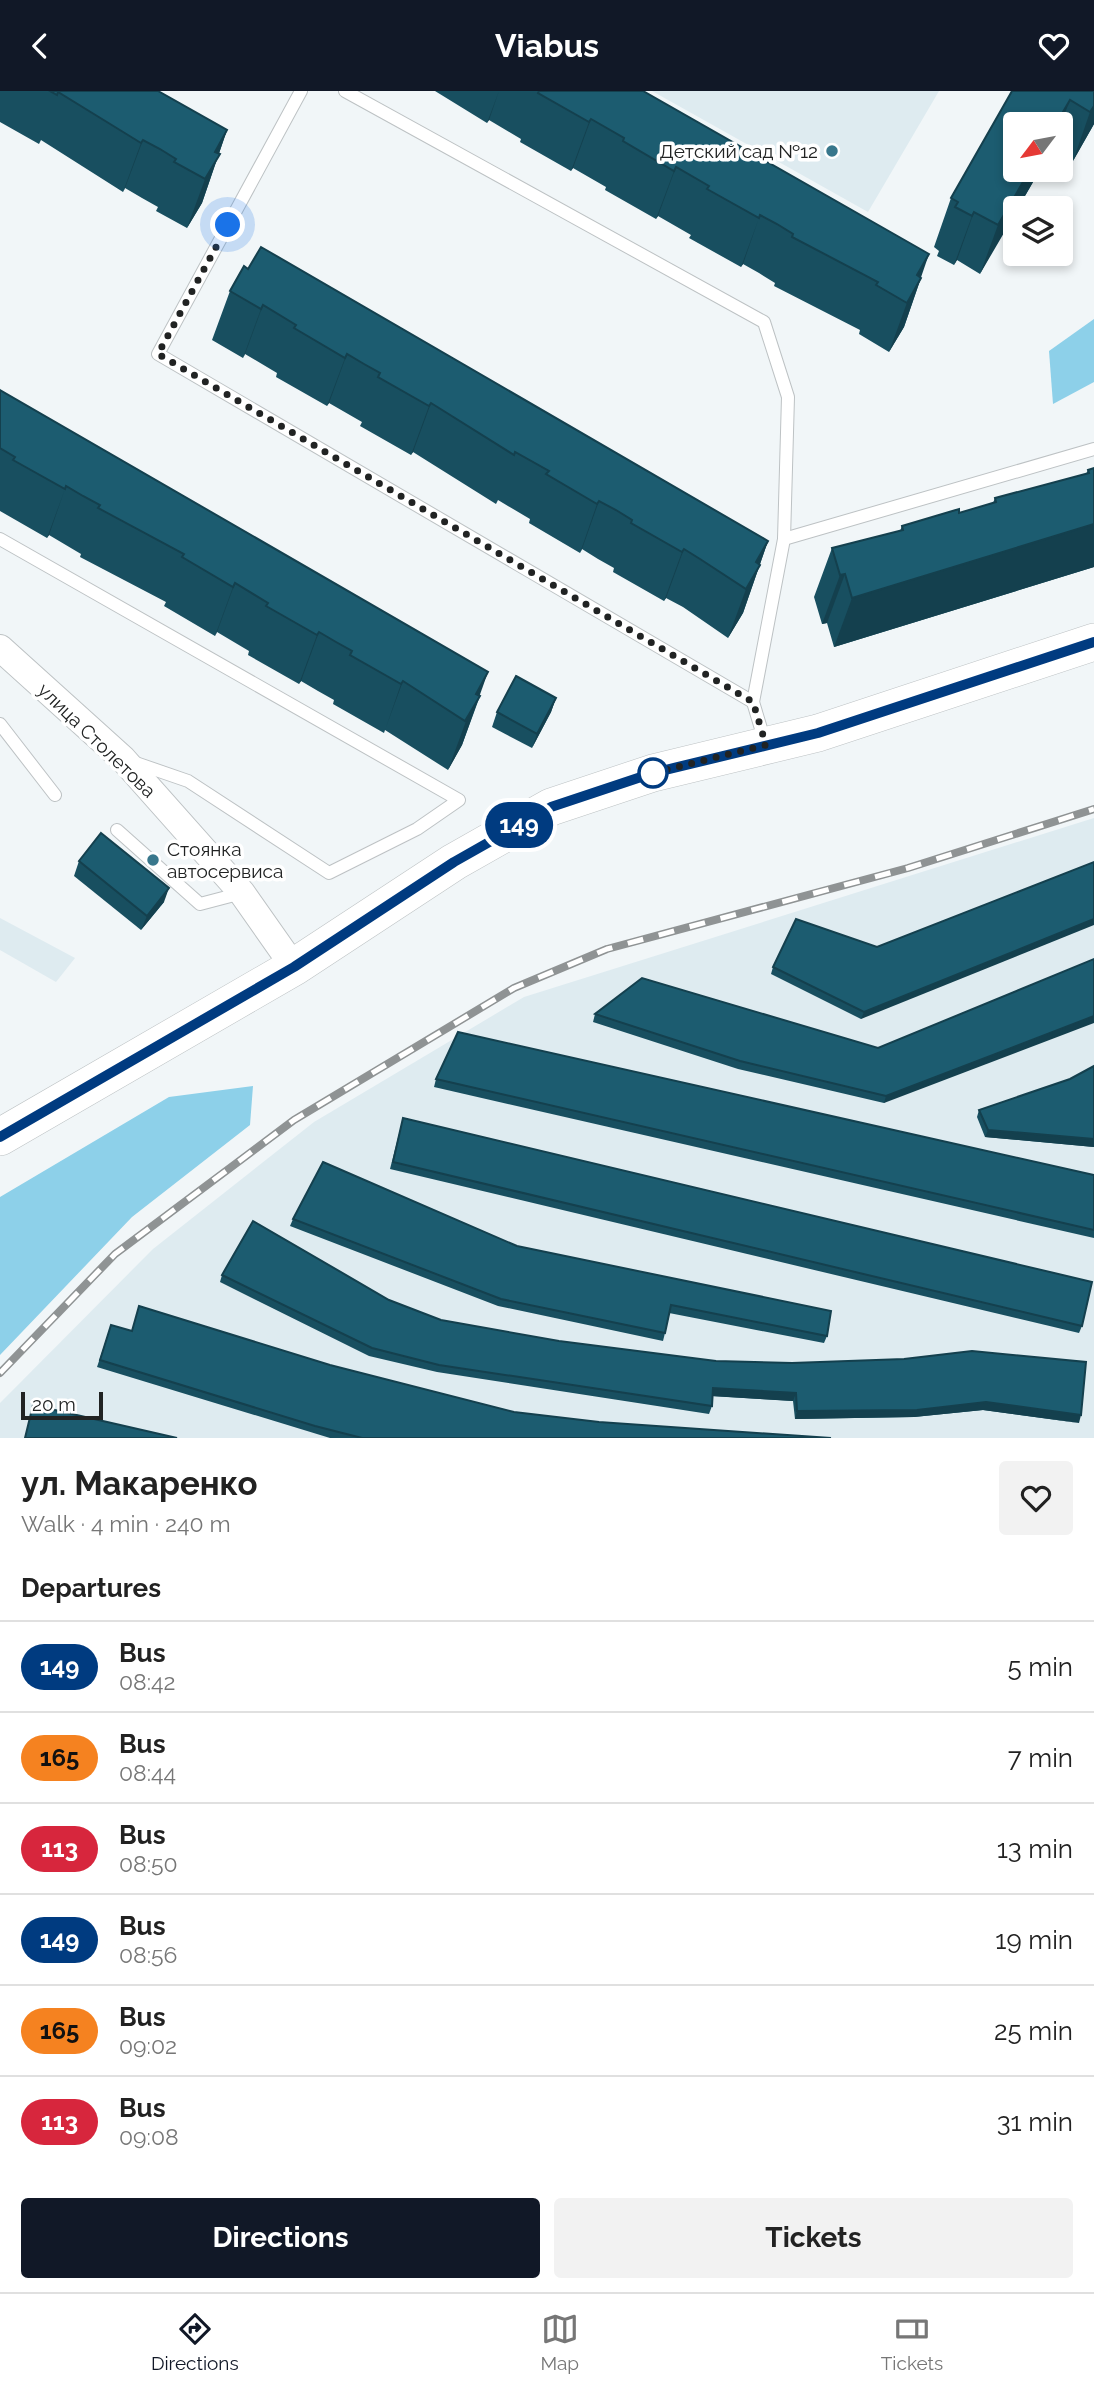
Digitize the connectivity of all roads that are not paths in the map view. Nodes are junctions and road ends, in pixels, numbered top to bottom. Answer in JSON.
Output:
{"nodes":[{"id":1,"x":301,"y":91,"type":"edge"},
{"id":2,"x":345,"y":91,"type":"edge"},
{"id":3,"x":1094,"y":449,"type":"edge"},
{"id":4,"x":0,"y":538,"type":"edge"},
{"id":5,"x":784,"y":540,"type":"junction"},
{"id":6,"x":1094,"y":642,"type":"edge"},
{"id":7,"x":0,"y":648,"type":"edge"},
{"id":8,"x":753,"y":702,"type":"junction"},
{"id":9,"x":0,"y":724,"type":"edge"},
{"id":10,"x":766,"y":745,"type":"junction"},
{"id":11,"x":122,"y":759,"type":"junction"},
{"id":12,"x":55,"y":795,"type":"dead end"},
{"id":13,"x":117,"y":830,"type":"dead end"},
{"id":14,"x":242,"y":893,"type":"junction"},
{"id":15,"x":294,"y":967,"type":"junction"},
{"id":16,"x":0,"y":1137,"type":"edge"}],
"edges":[{"from":1,"to":8,"type":"lane"},
{"from":2,"to":5,"type":"lane"},
{"from":3,"to":5,"type":"lane"},
{"from":4,"to":11,"type":"lane"},
{"from":5,"to":8,"type":"lane"},
{"from":6,"to":10,"type":"main road"},
{"from":7,"to":11,"type":"street","name":"улица Столетова"},
{"from":8,"to":10,"type":"lane"},
{"from":9,"to":12,"type":"lane"},
{"from":10,"to":15,"type":"main road"},
{"from":11,"to":14,"type":"street","name":"улица Столетова"},
{"from":13,"to":14,"type":"lane"},
{"from":14,"to":15,"type":"street","name":"улица Столетова"},
{"from":15,"to":16,"type":"main road"}]}
